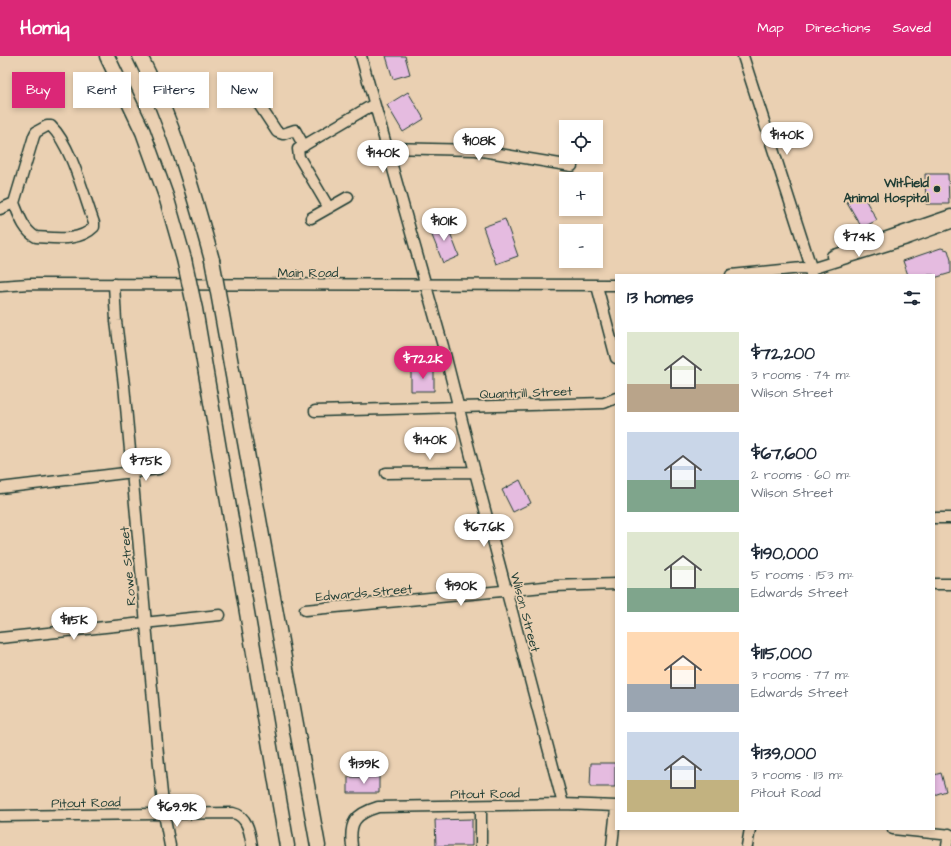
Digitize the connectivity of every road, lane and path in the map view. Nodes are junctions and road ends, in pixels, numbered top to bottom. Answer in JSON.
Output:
{"nodes":[{"id":1,"x":107,"y":56,"type":"edge"},
{"id":2,"x":140,"y":56,"type":"edge"},
{"id":3,"x":361,"y":56,"type":"edge"},
{"id":4,"x":743,"y":56,"type":"edge"},
{"id":5,"x":374,"y":104,"type":"junction"},
{"id":6,"x":261,"y":108,"type":"edge"},
{"id":7,"x":304,"y":146,"type":"junction"},
{"id":8,"x":387,"y":148,"type":"junction"},
{"id":9,"x":572,"y":166,"type":"dead end"},
{"id":10,"x":348,"y":197,"type":"dead end"},
{"id":11,"x":14,"y":203,"type":"junction"},
{"id":12,"x":0,"y":208,"type":"edge"},
{"id":13,"x":329,"y":208,"type":"junction"},
{"id":14,"x":951,"y":215,"type":"edge"},
{"id":15,"x":311,"y":218,"type":"dead end"},
{"id":16,"x":951,"y":224,"type":"edge"},
{"id":17,"x":809,"y":269,"type":"edge"},
{"id":18,"x":744,"y":274,"type":"edge"},
{"id":19,"x":114,"y":284,"type":"junction"},
{"id":20,"x":615,"y":285,"type":"edge"},
{"id":21,"x":0,"y":286,"type":"edge"},
{"id":22,"x":425,"y":286,"type":"junction"},
{"id":23,"x":597,"y":286,"type":"junction"},
{"id":24,"x":615,"y":354,"type":"edge"},
{"id":25,"x":615,"y":398,"type":"edge"},
{"id":26,"x":459,"y":407,"type":"junction"},
{"id":27,"x":315,"y":411,"type":"dead end"},
{"id":28,"x":158,"y":469,"type":"dead end"},
{"id":29,"x":386,"y":472,"type":"dead end"},
{"id":30,"x":475,"y":472,"type":"junction"},
{"id":31,"x":131,"y":473,"type":"junction"},
{"id":32,"x":0,"y":488,"type":"edge"},
{"id":33,"x":935,"y":518,"type":"edge"},
{"id":34,"x":951,"y":518,"type":"edge"},
{"id":35,"x":615,"y":584,"type":"edge"},
{"id":36,"x":935,"y":584,"type":"edge"},
{"id":37,"x":951,"y":584,"type":"edge"},
{"id":38,"x":507,"y":591,"type":"junction"},
{"id":39,"x":305,"y":610,"type":"dead end"},
{"id":40,"x":220,"y":615,"type":"dead end"},
{"id":41,"x":145,"y":623,"type":"junction"},
{"id":42,"x":0,"y":638,"type":"edge"},
{"id":43,"x":563,"y":804,"type":"junction"},
{"id":44,"x":481,"y":806,"type":"junction"},
{"id":45,"x":615,"y":806,"type":"edge"},
{"id":46,"x":164,"y":814,"type":"junction"},
{"id":47,"x":0,"y":816,"type":"edge"},
{"id":48,"x":615,"y":818,"type":"edge"},
{"id":49,"x":750,"y":830,"type":"edge"},
{"id":50,"x":904,"y":830,"type":"edge"},
{"id":51,"x":950,"y":834,"type":"edge"},
{"id":52,"x":170,"y":846,"type":"edge"},
{"id":53,"x":252,"y":846,"type":"edge"},
{"id":54,"x":287,"y":846,"type":"edge"},
{"id":55,"x":318,"y":846,"type":"edge"},
{"id":56,"x":352,"y":846,"type":"edge"},
{"id":57,"x":482,"y":846,"type":"edge"},
{"id":58,"x":612,"y":846,"type":"edge"},
{"id":59,"x":746,"y":846,"type":"edge"},
{"id":60,"x":947,"y":846,"type":"edge"}],
"edges":[{"from":1,"to":54,"type":"highway","bridge":true},
{"from":2,"to":55,"type":"highway","bridge":true},
{"from":3,"to":5,"type":"street","name":"Wilson Street"},
{"from":4,"to":17,"type":"street"},
{"from":5,"to":7,"type":"street"},
{"from":5,"to":8,"type":"street","name":"Wilson Street"},
{"from":6,"to":7,"type":"street"},
{"from":7,"to":13,"type":"street"},
{"from":8,"to":9,"type":"street"},
{"from":8,"to":22,"type":"street","name":"Wilson Street"},
{"from":10,"to":13,"type":"street"},
{"from":11,"to":11,"type":"street"},
{"from":11,"to":12,"type":"street"},
{"from":13,"to":15,"type":"street"},
{"from":14,"to":17,"type":"street"},
{"from":16,"to":17,"type":"street"},
{"from":17,"to":18,"type":"street"},
{"from":19,"to":21,"type":"street","name":"Main Road"},
{"from":19,"to":22,"type":"street","name":"Main Road"},
{"from":19,"to":31,"type":"street","name":"Rowe Street"},
{"from":20,"to":23,"type":"street","name":"Main Road"},
{"from":22,"to":23,"type":"street","name":"Main Road"},
{"from":22,"to":26,"type":"street","name":"Wilson Street"},
{"from":23,"to":24,"type":"street"},
{"from":25,"to":26,"type":"street","name":"Quantrill Street"},
{"from":26,"to":27,"type":"street","name":"Quantrill Street"},
{"from":26,"to":30,"type":"street","name":"Wilson Street"},
{"from":28,"to":31,"type":"street"},
{"from":29,"to":30,"type":"street"},
{"from":30,"to":38,"type":"street","name":"Wilson Street"},
{"from":31,"to":32,"type":"street"},
{"from":31,"to":41,"type":"street","name":"Rowe Street"},
{"from":33,"to":34,"type":"street"},
{"from":35,"to":38,"type":"street","name":"Edwards Street"},
{"from":36,"to":37,"type":"street"},
{"from":38,"to":39,"type":"street","name":"Edwards Street"},
{"from":38,"to":43,"type":"street","name":"Wilson Street"},
{"from":40,"to":41,"type":"street"},
{"from":41,"to":42,"type":"street"},
{"from":41,"to":46,"type":"street","name":"Rowe Street"},
{"from":43,"to":44,"type":"street","name":"Pitout Road"},
{"from":43,"to":45,"type":"street","name":"Pitout Road"},
{"from":44,"to":56,"type":"street","name":"Pitout Road"},
{"from":44,"to":57,"type":"street"},
{"from":46,"to":47,"type":"street","name":"Pitout Road"},
{"from":46,"to":52,"type":"street","name":"Rowe Street"},
{"from":46,"to":53,"type":"street","name":"Pitout Road"},
{"from":48,"to":58,"type":"street"},
{"from":49,"to":59,"type":"street"},
{"from":50,"to":51,"type":"street"},
{"from":51,"to":60,"type":"street"}]}
